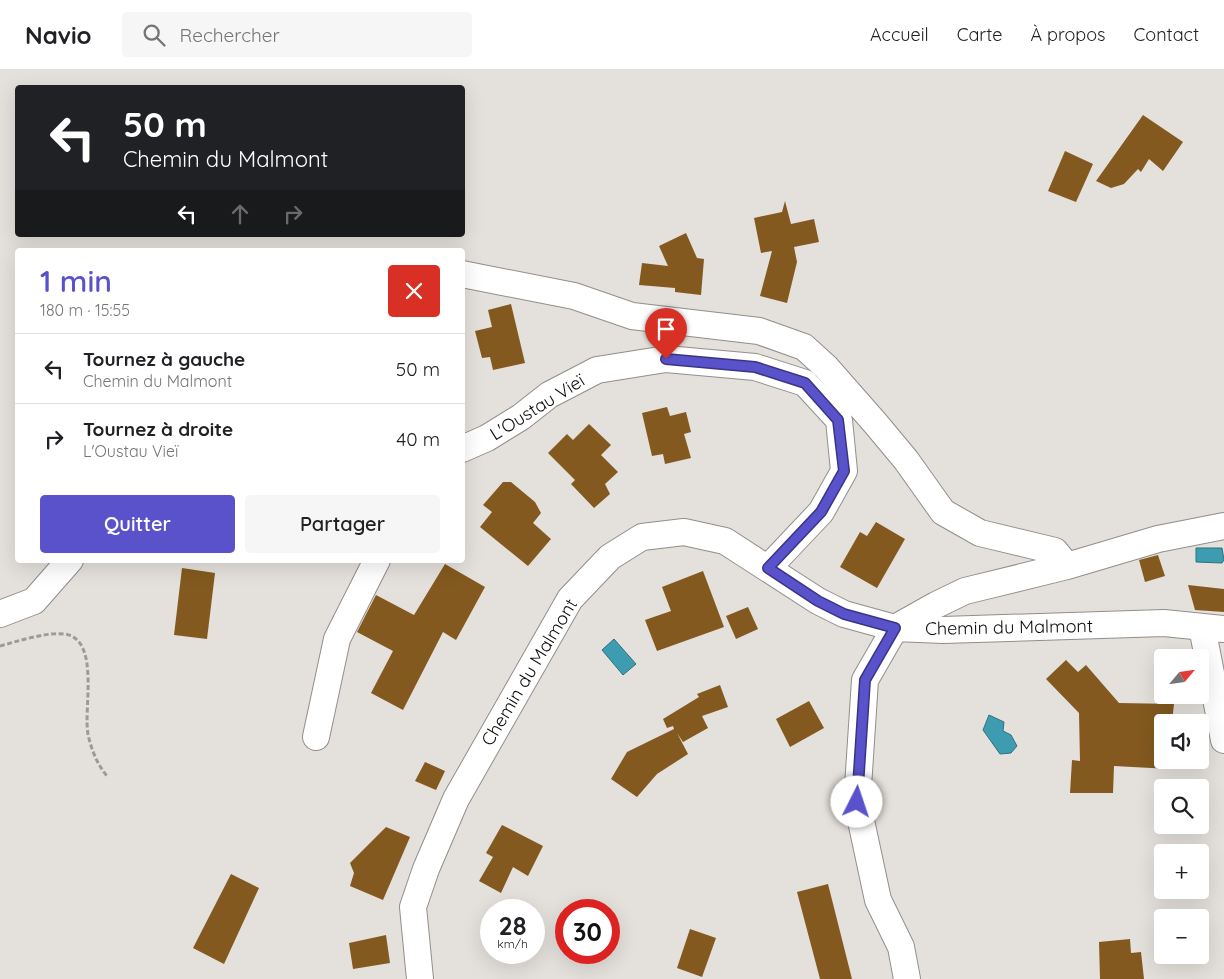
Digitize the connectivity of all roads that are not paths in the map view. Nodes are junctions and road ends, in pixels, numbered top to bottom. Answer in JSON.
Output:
{"nodes":[{"id":1,"x":465,"y":275,"type":"edge"},
{"id":2,"x":465,"y":448,"type":"edge"},
{"id":3,"x":1224,"y":526,"type":"edge"},
{"id":4,"x":67,"y":563,"type":"edge"},
{"id":5,"x":375,"y":563,"type":"edge"},
{"id":6,"x":1067,"y":566,"type":"junction"},
{"id":7,"x":768,"y":568,"type":"junction"},
{"id":8,"x":0,"y":614,"type":"edge"},
{"id":9,"x":895,"y":628,"type":"junction"},
{"id":10,"x":1213,"y":628,"type":"edge"},
{"id":11,"x":316,"y":737,"type":"dead end"},
{"id":12,"x":1224,"y":740,"type":"edge"},
{"id":13,"x":420,"y":979,"type":"edge"},
{"id":14,"x":907,"y":979,"type":"edge"}],
"edges":[{"from":1,"to":6,"type":"street"},
{"from":2,"to":7,"type":"street","name":"L'Oustau Vieï"},
{"from":3,"to":6,"type":"street"},
{"from":4,"to":8,"type":"street"},
{"from":5,"to":11,"type":"street"},
{"from":6,"to":9,"type":"street"},
{"from":7,"to":9,"type":"street","name":"Chemin du Malmont"},
{"from":7,"to":13,"type":"street","name":"Chemin du Malmont"},
{"from":9,"to":10,"type":"street","name":"Chemin du Malmont"},
{"from":9,"to":14,"type":"street"},
{"from":10,"to":12,"type":"street"}]}
